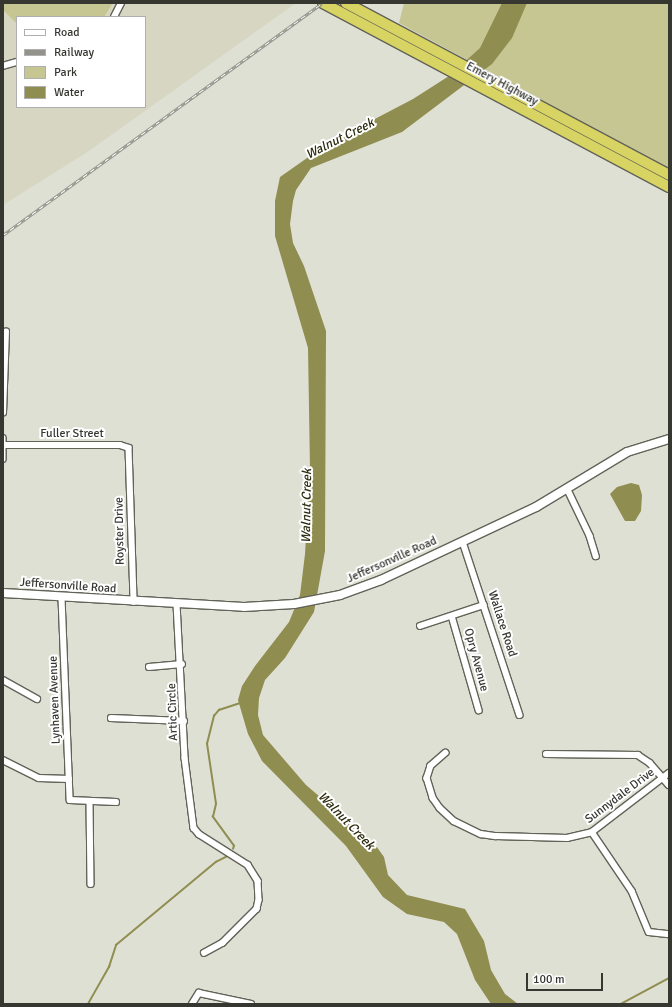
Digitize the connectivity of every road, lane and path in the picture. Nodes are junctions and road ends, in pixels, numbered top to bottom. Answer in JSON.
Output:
{"nodes":[{"id":1,"x":121,"y":3,"type":"edge"},
{"id":2,"x":323,"y":3,"type":"edge"},
{"id":3,"x":346,"y":3,"type":"edge"},
{"id":4,"x":114,"y":16,"type":"edge"},
{"id":5,"x":388,"y":32,"type":"junction"},
{"id":6,"x":16,"y":62,"type":"edge"},
{"id":7,"x":3,"y":66,"type":"edge"},
{"id":8,"x":669,"y":175,"type":"edge"},
{"id":9,"x":669,"y":187,"type":"edge"},
{"id":10,"x":6,"y":332,"type":"dead end"},
{"id":11,"x":3,"y":413,"type":"edge"},
{"id":12,"x":3,"y":438,"type":"edge"},
{"id":13,"x":669,"y":439,"type":"edge"},
{"id":14,"x":4,"y":445,"type":"edge"},
{"id":15,"x":130,"y":458,"type":"joint"},
{"id":16,"x":3,"y":459,"type":"edge"},
{"id":17,"x":568,"y":490,"type":"junction"},
{"id":18,"x":462,"y":542,"type":"junction"},
{"id":19,"x":596,"y":556,"type":"dead end"},
{"id":20,"x":3,"y":593,"type":"edge"},
{"id":21,"x":62,"y":598,"type":"junction"},
{"id":22,"x":134,"y":602,"type":"junction"},
{"id":23,"x":177,"y":604,"type":"junction"},
{"id":24,"x":484,"y":605,"type":"junction"},
{"id":25,"x":452,"y":616,"type":"junction"},
{"id":26,"x":420,"y":626,"type":"dead end"},
{"id":27,"x":182,"y":664,"type":"junction"},
{"id":28,"x":149,"y":667,"type":"dead end"},
{"id":29,"x":3,"y":680,"type":"edge"},
{"id":30,"x":37,"y":699,"type":"dead end"},
{"id":31,"x":479,"y":710,"type":"dead end"},
{"id":32,"x":520,"y":715,"type":"dead end"},
{"id":33,"x":111,"y":718,"type":"dead end"},
{"id":34,"x":184,"y":721,"type":"junction"},
{"id":35,"x":446,"y":753,"type":"dead end"},
{"id":36,"x":546,"y":754,"type":"dead end"},
{"id":37,"x":3,"y":760,"type":"edge"},
{"id":38,"x":669,"y":772,"type":"edge"},
{"id":39,"x":663,"y":778,"type":"junction"},
{"id":40,"x":69,"y":779,"type":"junction"},
{"id":41,"x":669,"y":785,"type":"edge"},
{"id":42,"x":90,"y":802,"type":"junction"},
{"id":43,"x":116,"y":802,"type":"dead end"},
{"id":44,"x":592,"y":832,"type":"junction"},
{"id":45,"x":91,"y":884,"type":"dead end"},
{"id":46,"x":669,"y":934,"type":"edge"},
{"id":47,"x":205,"y":954,"type":"dead end"},
{"id":48,"x":192,"y":1004,"type":"edge"},
{"id":49,"x":251,"y":1004,"type":"edge"}],
"edges":[{"from":1,"to":4,"type":"street"},
{"from":2,"to":5,"type":"highway","name":"Emery Highway"},
{"from":3,"to":5,"type":"highway","name":"Emery Highway"},
{"from":5,"to":8,"type":"highway","name":"Emery Highway"},
{"from":5,"to":9,"type":"highway","name":"Emery Highway"},
{"from":6,"to":7,"type":"street"},
{"from":10,"to":11,"type":"street"},
{"from":12,"to":14,"type":"street"},
{"from":13,"to":17,"type":"street","name":"Jeffersonville Road"},
{"from":14,"to":15,"type":"street","name":"Fuller Street"},
{"from":14,"to":16,"type":"street"},
{"from":15,"to":22,"type":"street","name":"Royster Drive"},
{"from":17,"to":18,"type":"street","name":"Jeffersonville Road"},
{"from":17,"to":19,"type":"street"},
{"from":18,"to":23,"type":"street","name":"Jeffersonville Road"},
{"from":18,"to":24,"type":"street","name":"Wallace Road"},
{"from":20,"to":21,"type":"street","name":"Jeffersonville Road"},
{"from":21,"to":22,"type":"street","name":"Jeffersonville Road"},
{"from":21,"to":40,"type":"street","name":"Lynhaven Avenue"},
{"from":22,"to":23,"type":"street","name":"Jeffersonville Road"},
{"from":23,"to":27,"type":"street","name":"Artic Circle"},
{"from":24,"to":25,"type":"street"},
{"from":24,"to":32,"type":"street","name":"Wallace Road"},
{"from":25,"to":26,"type":"street"},
{"from":25,"to":31,"type":"street","name":"Opry Avenue"},
{"from":27,"to":28,"type":"street"},
{"from":27,"to":34,"type":"street","name":"Artic Circle"},
{"from":29,"to":30,"type":"street"},
{"from":33,"to":34,"type":"street"},
{"from":34,"to":47,"type":"street","name":"Artic Circle"},
{"from":35,"to":44,"type":"street","name":"Sunnydale Drive"},
{"from":36,"to":39,"type":"street"},
{"from":37,"to":40,"type":"street"},
{"from":38,"to":39,"type":"street","name":"Sunnydale Drive"},
{"from":39,"to":41,"type":"street"},
{"from":39,"to":44,"type":"street","name":"Sunnydale Drive"},
{"from":40,"to":42,"type":"street","name":"Lynhaven Avenue"},
{"from":42,"to":43,"type":"street"},
{"from":42,"to":45,"type":"street"},
{"from":44,"to":46,"type":"street"},
{"from":48,"to":49,"type":"street"}]}
